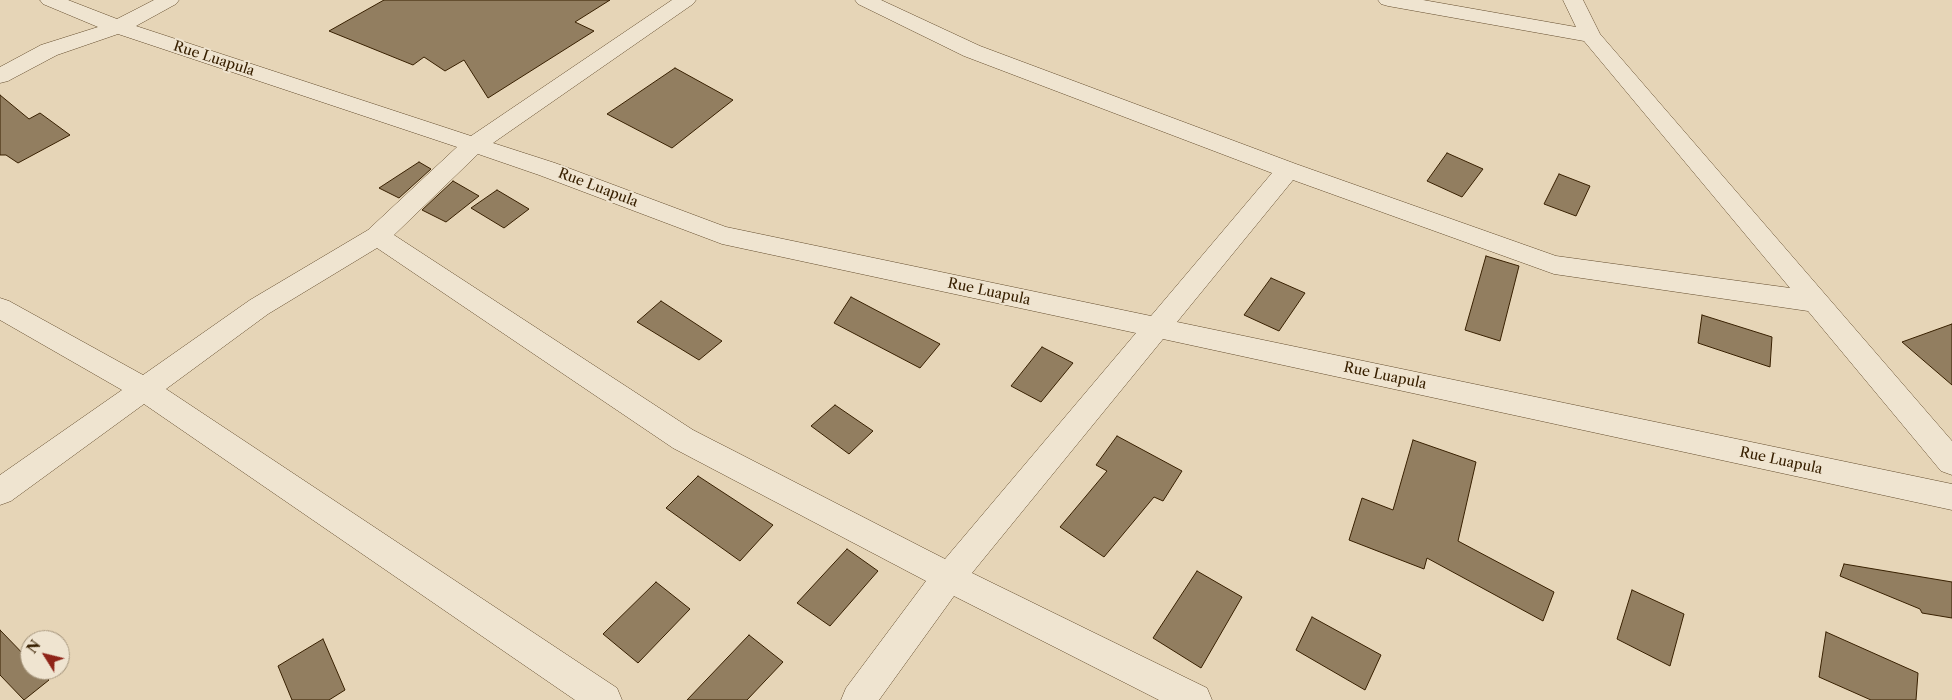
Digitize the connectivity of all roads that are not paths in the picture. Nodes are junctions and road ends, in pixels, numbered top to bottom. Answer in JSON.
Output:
{"nodes":[{"id":1,"x":50,"y":0,"type":"edge"},
{"id":2,"x":169,"y":0,"type":"edge"},
{"id":3,"x":686,"y":0,"type":"edge"},
{"id":4,"x":865,"y":0,"type":"edge"},
{"id":5,"x":1388,"y":0,"type":"edge"},
{"id":6,"x":1573,"y":0,"type":"edge"},
{"id":7,"x":118,"y":27,"type":"junction"},
{"id":8,"x":1591,"y":36,"type":"junction"},
{"id":9,"x":0,"y":76,"type":"edge"},
{"id":10,"x":474,"y":145,"type":"junction"},
{"id":11,"x":1288,"y":170,"type":"junction"},
{"id":12,"x":377,"y":236,"type":"junction"},
{"id":13,"x":1818,"y":302,"type":"junction"},
{"id":14,"x":0,"y":308,"type":"edge"},
{"id":15,"x":1156,"y":327,"type":"junction"},
{"id":16,"x":144,"y":389,"type":"junction"},
{"id":17,"x":1952,"y":462,"type":"edge"},
{"id":18,"x":0,"y":492,"type":"edge"},
{"id":19,"x":1952,"y":497,"type":"edge"},
{"id":20,"x":949,"y":577,"type":"junction"},
{"id":21,"x":605,"y":700,"type":"edge"},
{"id":22,"x":858,"y":700,"type":"edge"},
{"id":23,"x":1195,"y":700,"type":"edge"}],
"edges":[{"from":1,"to":7,"type":"street","name":"Rue Luapula"},
{"from":2,"to":7,"type":"street"},
{"from":3,"to":10,"type":"street"},
{"from":4,"to":11,"type":"street"},
{"from":5,"to":8,"type":"street"},
{"from":6,"to":8,"type":"street"},
{"from":7,"to":9,"type":"street"},
{"from":7,"to":10,"type":"street","name":"Rue Luapula"},
{"from":8,"to":13,"type":"street"},
{"from":10,"to":12,"type":"street"},
{"from":10,"to":15,"type":"street","name":"Rue Luapula"},
{"from":11,"to":13,"type":"street"},
{"from":11,"to":15,"type":"street"},
{"from":12,"to":16,"type":"street"},
{"from":12,"to":20,"type":"street"},
{"from":13,"to":17,"type":"street"},
{"from":14,"to":16,"type":"street"},
{"from":15,"to":19,"type":"street","name":"Rue Luapula"},
{"from":15,"to":20,"type":"street"},
{"from":16,"to":18,"type":"street"},
{"from":16,"to":21,"type":"street"},
{"from":20,"to":22,"type":"street"},
{"from":20,"to":23,"type":"street"}]}
